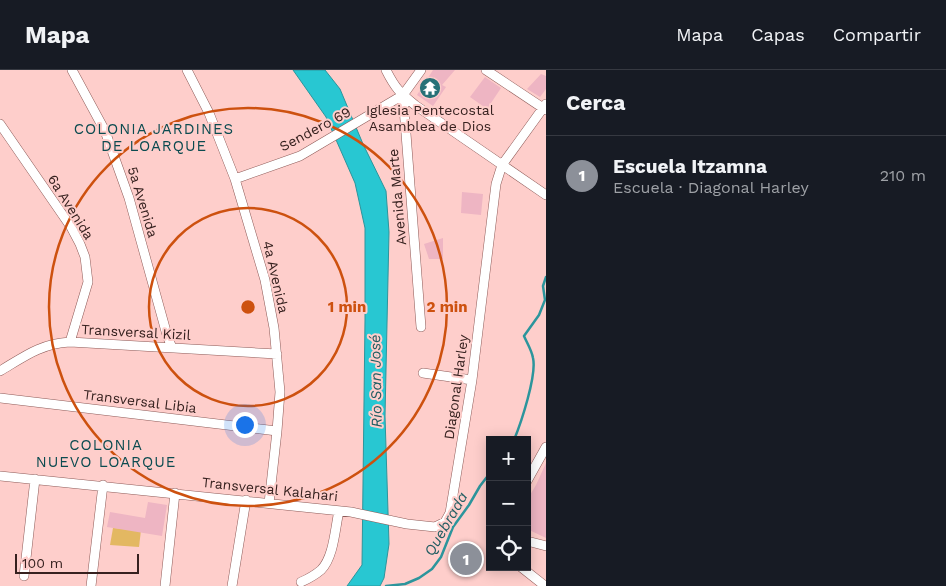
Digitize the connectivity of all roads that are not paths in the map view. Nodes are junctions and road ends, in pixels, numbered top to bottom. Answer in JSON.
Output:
{"nodes":[{"id":1,"x":72,"y":70,"type":"edge"},
{"id":2,"x":187,"y":70,"type":"edge"},
{"id":3,"x":386,"y":70,"type":"edge"},
{"id":4,"x":420,"y":70,"type":"edge"},
{"id":5,"x":486,"y":70,"type":"edge"},
{"id":6,"x":402,"y":95,"type":"junction"},
{"id":7,"x":545,"y":108,"type":"edge"},
{"id":8,"x":0,"y":124,"type":"edge"},
{"id":9,"x":502,"y":166,"type":"junction"},
{"id":10,"x":235,"y":179,"type":"junction"},
{"id":11,"x":546,"y":195,"type":"edge"},
{"id":12,"x":422,"y":327,"type":"dead end"},
{"id":13,"x":70,"y":342,"type":"junction"},
{"id":14,"x":172,"y":348,"type":"junction"},
{"id":15,"x":277,"y":354,"type":"junction"},
{"id":16,"x":0,"y":372,"type":"edge"},
{"id":17,"x":423,"y":373,"type":"dead end"},
{"id":18,"x":472,"y":380,"type":"junction"},
{"id":19,"x":0,"y":398,"type":"edge"},
{"id":20,"x":277,"y":431,"type":"junction"},
{"id":21,"x":546,"y":447,"type":"edge"},
{"id":22,"x":531,"y":474,"type":"edge"},
{"id":23,"x":0,"y":476,"type":"edge"},
{"id":24,"x":35,"y":479,"type":"junction"},
{"id":25,"x":103,"y":486,"type":"junction"},
{"id":26,"x":175,"y":493,"type":"junction"},
{"id":27,"x":246,"y":500,"type":"junction"},
{"id":28,"x":269,"y":503,"type":"junction"},
{"id":29,"x":339,"y":511,"type":"junction"},
{"id":30,"x":445,"y":522,"type":"joint"},
{"id":31,"x":531,"y":542,"type":"edge"},
{"id":32,"x":546,"y":546,"type":"edge"},
{"id":33,"x":526,"y":571,"type":"edge"},
{"id":34,"x":24,"y":576,"type":"dead end"},
{"id":35,"x":301,"y":582,"type":"dead end"},
{"id":36,"x":91,"y":586,"type":"edge"},
{"id":37,"x":165,"y":586,"type":"edge"},
{"id":38,"x":232,"y":586,"type":"edge"},
{"id":39,"x":545,"y":586,"type":"edge"}],
"edges":[{"from":1,"to":14,"type":"street","name":"5a Avenida"},
{"from":2,"to":10,"type":"street","name":"4a Avenida"},
{"from":3,"to":6,"type":"street","name":"Avenida Marte"},
{"from":4,"to":6,"type":"street","name":"Sendero 69"},
{"from":5,"to":7,"type":"street"},
{"from":6,"to":9,"type":"street"},
{"from":6,"to":10,"type":"street","name":"Sendero 69"},
{"from":6,"to":12,"type":"street","name":"Avenida Marte"},
{"from":7,"to":9,"type":"street","name":"Diagonal Harley"},
{"from":8,"to":13,"type":"street","name":"6a Avenida"},
{"from":9,"to":11,"type":"street"},
{"from":9,"to":18,"type":"street","name":"Diagonal Harley"},
{"from":10,"to":15,"type":"street","name":"4a Avenida"},
{"from":13,"to":14,"type":"street","name":"Transversal Kizil"},
{"from":13,"to":16,"type":"street","name":"Transversal Kizil"},
{"from":14,"to":15,"type":"street","name":"Transversal Kizil"},
{"from":15,"to":20,"type":"street","name":"4a Avenida"},
{"from":17,"to":18,"type":"street"},
{"from":18,"to":30,"type":"street","name":"Diagonal Harley"},
{"from":19,"to":20,"type":"street","name":"Transversal Libia"},
{"from":20,"to":28,"type":"street","name":"4a Avenida"},
{"from":21,"to":22,"type":"street"},
{"from":23,"to":24,"type":"street","name":"Transversal Kalahari"},
{"from":24,"to":25,"type":"street","name":"Transversal Kalahari"},
{"from":24,"to":34,"type":"street"},
{"from":25,"to":26,"type":"street","name":"Transversal Kalahari"},
{"from":25,"to":36,"type":"street"},
{"from":26,"to":27,"type":"street","name":"Transversal Kalahari"},
{"from":26,"to":37,"type":"street"},
{"from":27,"to":28,"type":"street","name":"Transversal Kalahari"},
{"from":27,"to":38,"type":"street"},
{"from":28,"to":29,"type":"street","name":"Transversal Kalahari"},
{"from":29,"to":30,"type":"street","name":"Transversal Kalahari"},
{"from":29,"to":35,"type":"street"},
{"from":31,"to":32,"type":"street"},
{"from":33,"to":39,"type":"street"}]}
